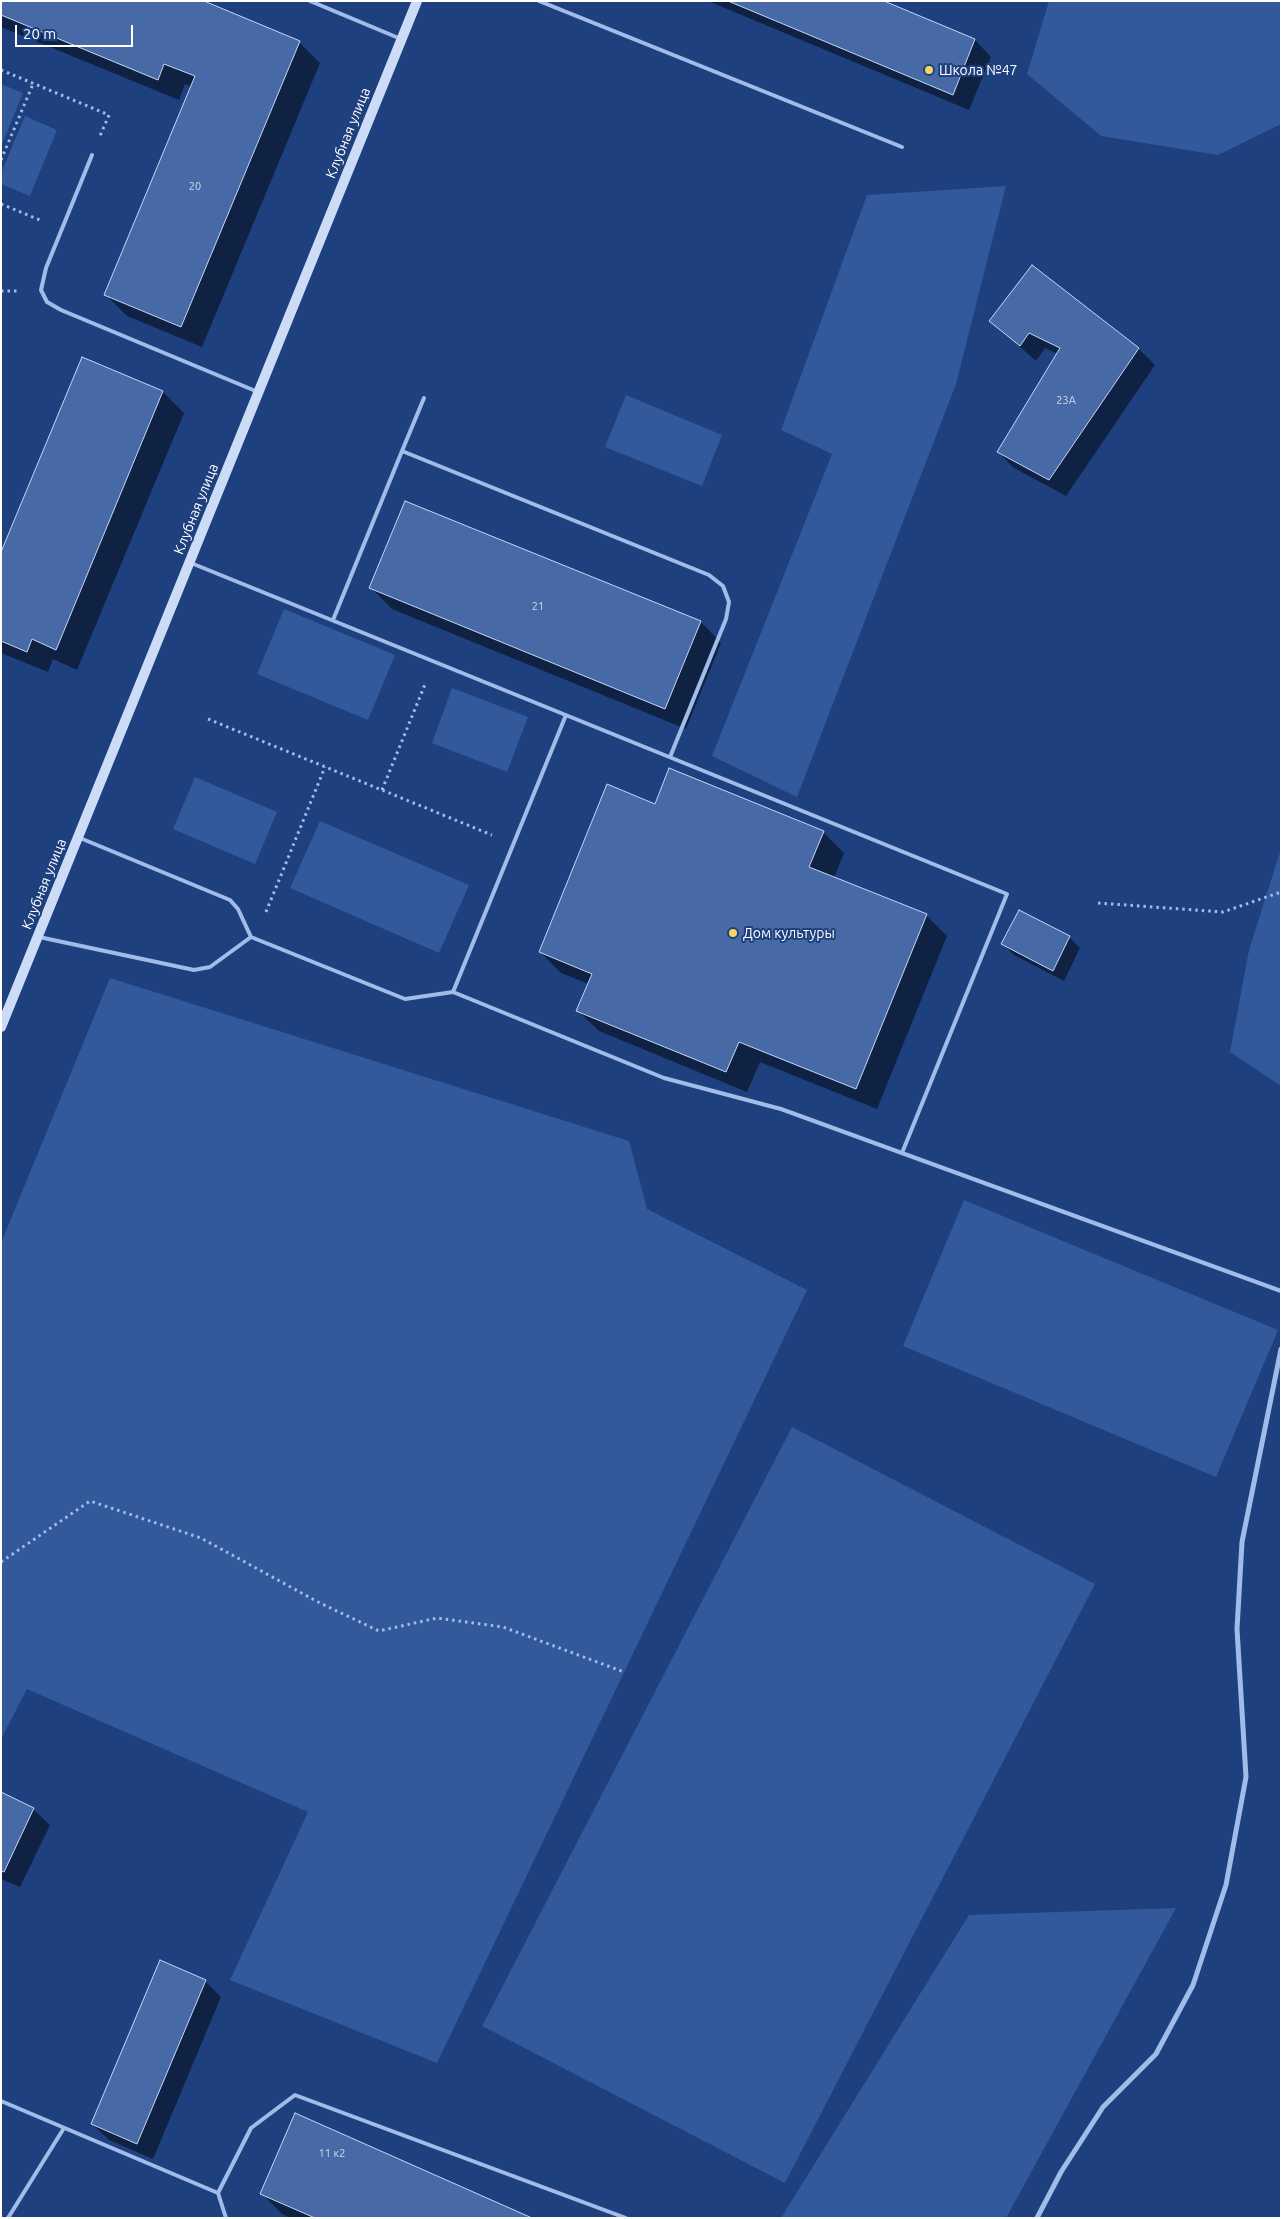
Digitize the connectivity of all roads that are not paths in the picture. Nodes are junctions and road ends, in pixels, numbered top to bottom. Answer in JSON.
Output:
{"nodes":[{"id":1,"x":310,"y":1,"type":"edge"},
{"id":2,"x":416,"y":1,"type":"edge"},
{"id":3,"x":539,"y":1,"type":"edge"},
{"id":4,"x":401,"y":39,"type":"junction"},
{"id":5,"x":902,"y":147,"type":"dead end"},
{"id":6,"x":92,"y":155,"type":"road end"},
{"id":7,"x":258,"y":392,"type":"junction"},
{"id":8,"x":424,"y":398,"type":"dead end"},
{"id":9,"x":402,"y":451,"type":"junction"},
{"id":10,"x":189,"y":562,"type":"junction"},
{"id":11,"x":333,"y":620,"type":"junction"},
{"id":12,"x":566,"y":714,"type":"junction"},
{"id":13,"x":670,"y":757,"type":"junction"},
{"id":14,"x":78,"y":837,"type":"junction"},
{"id":15,"x":37,"y":937,"type":"junction"},
{"id":16,"x":253,"y":938,"type":"junction"},
{"id":17,"x":453,"y":992,"type":"junction"},
{"id":18,"x":1,"y":1027,"type":"edge"},
{"id":19,"x":902,"y":1153,"type":"junction"},
{"id":20,"x":1281,"y":1291,"type":"edge"},
{"id":21,"x":1281,"y":1349,"type":"edge"},
{"id":22,"x":1,"y":2101,"type":"edge"},
{"id":23,"x":64,"y":2128,"type":"junction"},
{"id":24,"x":218,"y":2193,"type":"junction"},
{"id":25,"x":8,"y":2218,"type":"edge"},
{"id":26,"x":226,"y":2218,"type":"edge"},
{"id":27,"x":626,"y":2218,"type":"edge"},
{"id":28,"x":1037,"y":2218,"type":"edge"}],
"edges":[{"from":1,"to":4,"type":"lane"},
{"from":2,"to":4,"type":"street","name":"Клубная улица"},
{"from":3,"to":5,"type":"lane"},
{"from":4,"to":7,"type":"street","name":"Клубная улица"},
{"from":6,"to":7,"type":"lane"},
{"from":7,"to":10,"type":"street","name":"Клубная улица"},
{"from":8,"to":9,"type":"lane"},
{"from":9,"to":11,"type":"lane"},
{"from":9,"to":13,"type":"lane"},
{"from":10,"to":11,"type":"lane"},
{"from":10,"to":14,"type":"street","name":"Клубная улица"},
{"from":11,"to":12,"type":"lane"},
{"from":12,"to":13,"type":"lane"},
{"from":12,"to":17,"type":"lane"},
{"from":13,"to":19,"type":"lane"},
{"from":14,"to":15,"type":"street","name":"Клубная улица"},
{"from":14,"to":16,"type":"lane"},
{"from":15,"to":16,"type":"lane"},
{"from":15,"to":18,"type":"street","name":"Клубная улица"},
{"from":16,"to":17,"type":"lane"},
{"from":17,"to":19,"type":"lane"},
{"from":19,"to":20,"type":"lane"},
{"from":21,"to":28,"type":"street"},
{"from":22,"to":23,"type":"lane"},
{"from":23,"to":24,"type":"lane"},
{"from":23,"to":25,"type":"lane"},
{"from":24,"to":26,"type":"lane"},
{"from":24,"to":27,"type":"lane"}]}
